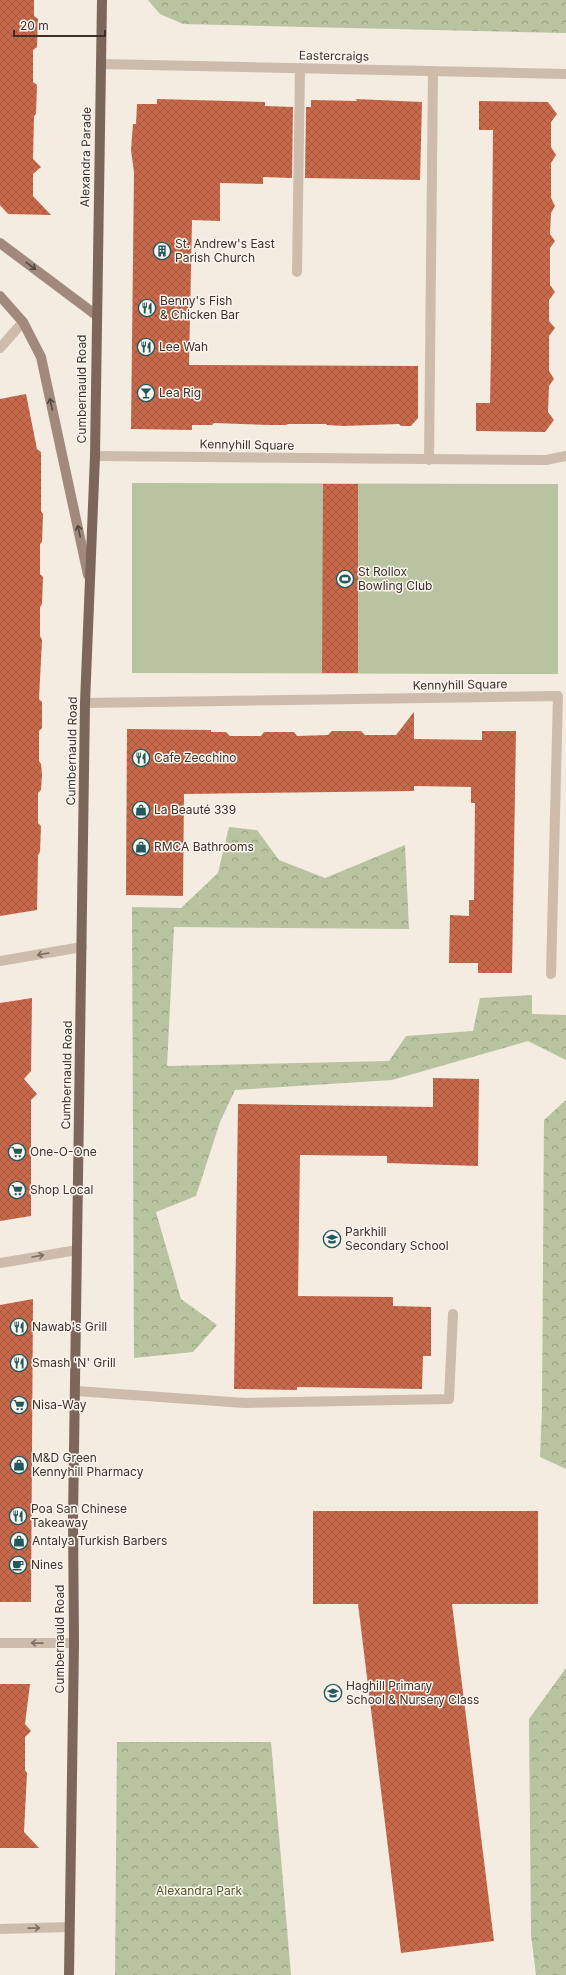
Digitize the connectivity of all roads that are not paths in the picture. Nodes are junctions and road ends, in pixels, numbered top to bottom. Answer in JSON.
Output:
{"nodes":[{"id":1,"x":102,"y":0,"type":"edge"},
{"id":2,"x":101,"y":64,"type":"junction"},
{"id":3,"x":300,"y":68,"type":"junction"},
{"id":4,"x":433,"y":71,"type":"junction"},
{"id":5,"x":566,"y":74,"type":"edge"},
{"id":6,"x":0,"y":243,"type":"edge"},
{"id":7,"x":297,"y":272,"type":"dead end"},
{"id":8,"x":0,"y":296,"type":"edge"},
{"id":9,"x":96,"y":315,"type":"junction"},
{"id":10,"x":23,"y":322,"type":"junction"},
{"id":11,"x":0,"y":348,"type":"edge"},
{"id":12,"x":94,"y":456,"type":"junction"},
{"id":13,"x":566,"y":456,"type":"edge"},
{"id":14,"x":429,"y":460,"type":"junction"},
{"id":15,"x":90,"y":583,"type":"junction"},
{"id":16,"x":85,"y":703,"type":"junction"},
{"id":17,"x":82,"y":947,"type":"junction"},
{"id":18,"x":0,"y":961,"type":"edge"},
{"id":19,"x":551,"y":974,"type":"dead end"},
{"id":20,"x":77,"y":1250,"type":"junction"},
{"id":21,"x":0,"y":1263,"type":"edge"},
{"id":22,"x":453,"y":1314,"type":"dead end"},
{"id":23,"x":76,"y":1391,"type":"junction"},
{"id":24,"x":0,"y":1643,"type":"edge"},
{"id":25,"x":74,"y":1643,"type":"junction"},
{"id":26,"x":69,"y":1927,"type":"junction"},
{"id":27,"x":0,"y":1929,"type":"edge"},
{"id":28,"x":69,"y":1975,"type":"edge"}],
"edges":[{"from":1,"to":2,"type":"main road","name":"Alexandra Parade"},
{"from":2,"to":3,"type":"street","name":"Eastercraigs"},
{"from":2,"to":9,"type":"main road","name":"Alexandra Parade"},
{"from":3,"to":4,"type":"street","name":"Eastercraigs"},
{"from":3,"to":7,"type":"street"},
{"from":4,"to":5,"type":"street","name":"Eastercraigs"},
{"from":4,"to":14,"type":"street"},
{"from":6,"to":9,"type":"main road","one_way":true},
{"from":8,"to":10,"type":"main road","name":"Cumbernauld Road"},
{"from":9,"to":12,"type":"main road","name":"Cumbernauld Road"},
{"from":10,"to":11,"type":"street"},
{"from":15,"to":10,"type":"main road","name":"Cumbernauld Road","one_way":true},
{"from":12,"to":14,"type":"street","name":"Kennyhill Square"},
{"from":12,"to":15,"type":"main road","name":"Cumbernauld Road"},
{"from":13,"to":14,"type":"street","name":"Kennyhill Square"},
{"from":15,"to":16,"type":"main road","name":"Cumbernauld Road"},
{"from":16,"to":17,"type":"main road","name":"Cumbernauld Road"},
{"from":16,"to":19,"type":"street","name":"Kennyhill Square"},
{"from":17,"to":18,"type":"street","one_way":true},
{"from":17,"to":20,"type":"main road","name":"Cumbernauld Road"},
{"from":21,"to":20,"type":"street","one_way":true},
{"from":20,"to":23,"type":"main road","name":"Cumbernauld Road"},
{"from":22,"to":23,"type":"street"},
{"from":23,"to":25,"type":"main road","name":"Cumbernauld Road"},
{"from":25,"to":24,"type":"street","one_way":true},
{"from":25,"to":26,"type":"main road","name":"Cumbernauld Road"},
{"from":27,"to":26,"type":"street","one_way":true},
{"from":26,"to":28,"type":"main road","name":"Cumbernauld Road"}]}
